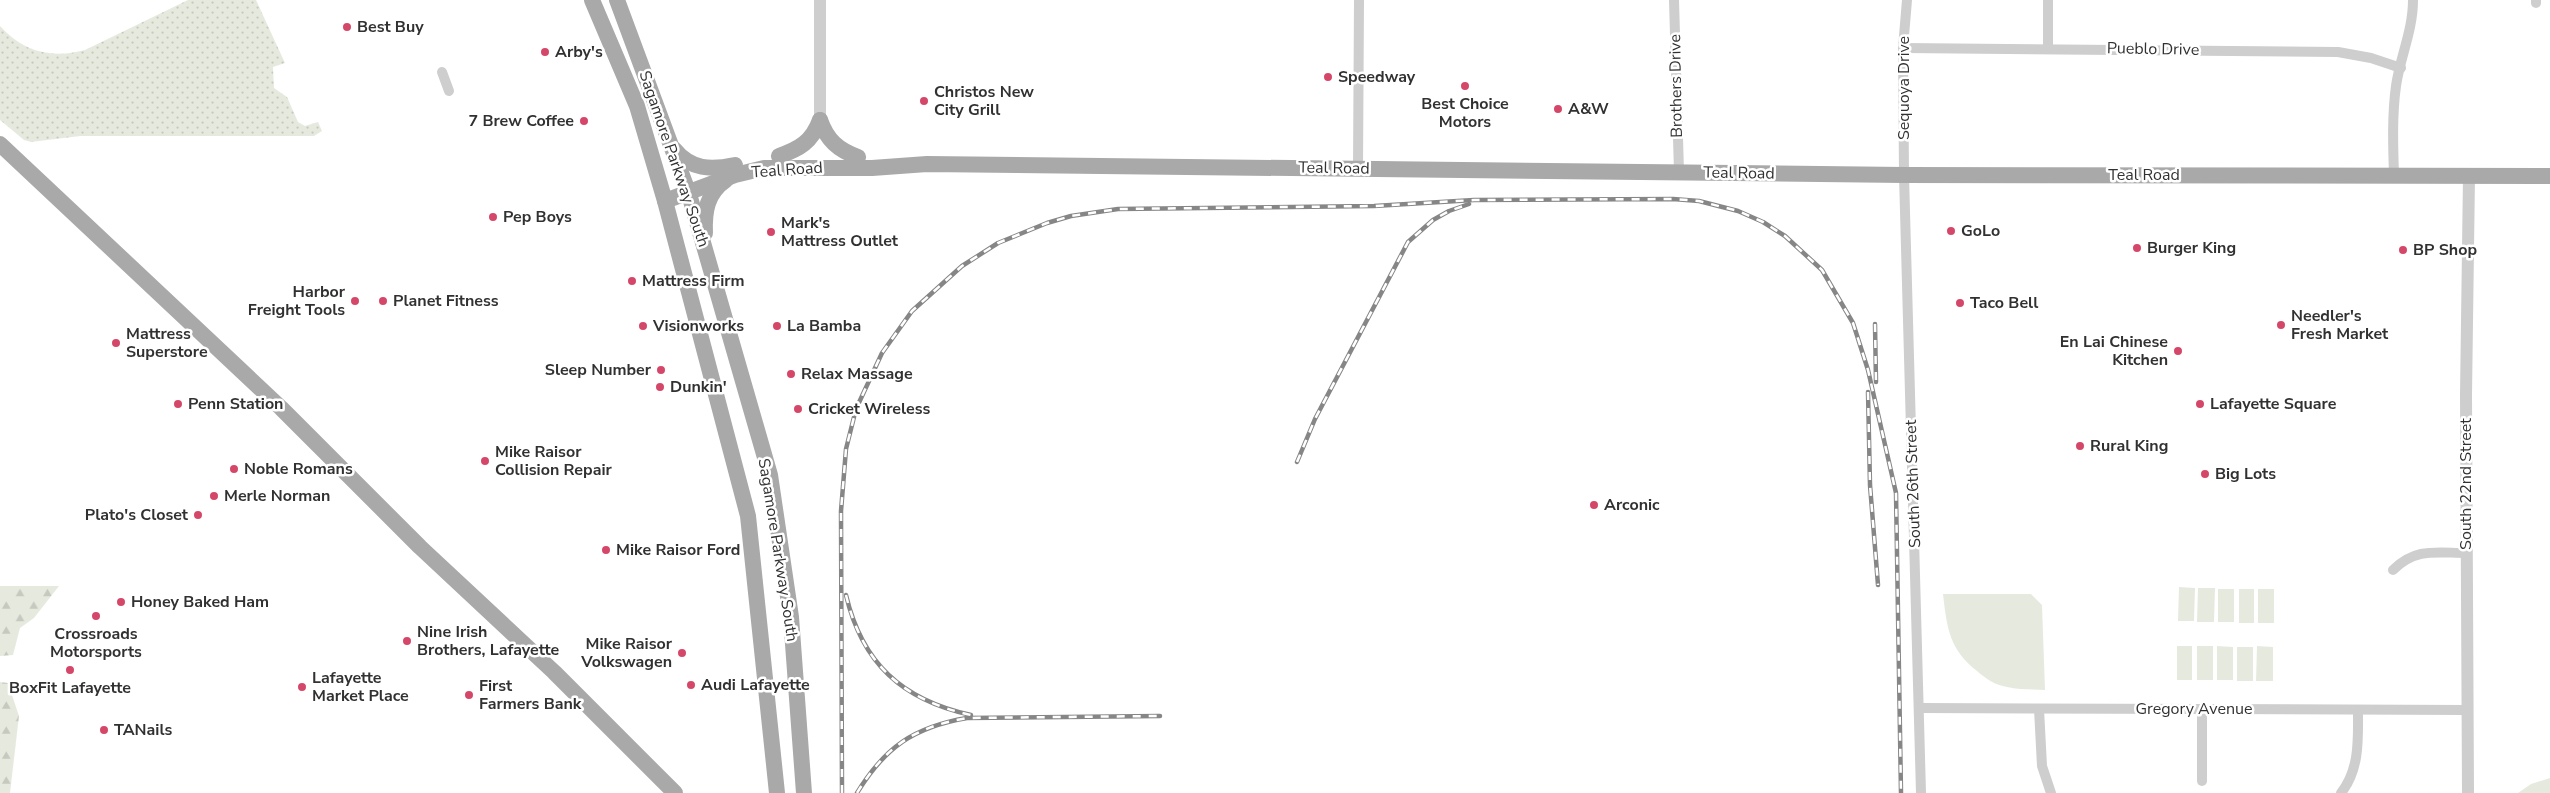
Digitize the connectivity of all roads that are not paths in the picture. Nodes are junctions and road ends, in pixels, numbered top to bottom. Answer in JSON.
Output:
{"nodes":[{"id":1,"x":592,"y":0,"type":"edge"},
{"id":2,"x":616,"y":0,"type":"edge"},
{"id":3,"x":820,"y":0,"type":"edge"},
{"id":4,"x":1358,"y":0,"type":"edge"},
{"id":5,"x":1674,"y":0,"type":"edge"},
{"id":6,"x":1907,"y":0,"type":"edge"},
{"id":7,"x":2048,"y":0,"type":"edge"},
{"id":8,"x":2413,"y":0,"type":"edge"},
{"id":9,"x":1903,"y":48,"type":"junction"},
{"id":10,"x":2048,"y":48,"type":"junction"},
{"id":11,"x":2401,"y":68,"type":"junction"},
{"id":12,"x":442,"y":72,"type":"dead end"},
{"id":13,"x":449,"y":91,"type":"dead end"},
{"id":14,"x":820,"y":120,"type":"junction"},
{"id":15,"x":0,"y":144,"type":"edge"},
{"id":16,"x":671,"y":146,"type":"junction"},
{"id":17,"x":779,"y":156,"type":"junction"},
{"id":18,"x":858,"y":157,"type":"junction"},
{"id":19,"x":927,"y":164,"type":"junction"},
{"id":20,"x":1358,"y":168,"type":"junction"},
{"id":21,"x":735,"y":170,"type":"junction"},
{"id":22,"x":1678,"y":172,"type":"junction"},
{"id":23,"x":1904,"y":175,"type":"junction"},
{"id":24,"x":2394,"y":175,"type":"junction"},
{"id":25,"x":2469,"y":176,"type":"junction"},
{"id":26,"x":2550,"y":176,"type":"edge"},
{"id":27,"x":689,"y":194,"type":"junction"},
{"id":28,"x":665,"y":201,"type":"junction"},
{"id":29,"x":708,"y":258,"type":"junction"},
{"id":30,"x":2466,"y":553,"type":"junction"},
{"id":31,"x":2394,"y":570,"type":"dead end"},
{"id":32,"x":1920,"y":708,"type":"junction"},
{"id":33,"x":2039,"y":709,"type":"junction"},
{"id":34,"x":2202,"y":709,"type":"junction"},
{"id":35,"x":2358,"y":710,"type":"junction"},
{"id":36,"x":2467,"y":710,"type":"junction"},
{"id":37,"x":2202,"y":781,"type":"dead end"},
{"id":38,"x":675,"y":793,"type":"edge"},
{"id":39,"x":777,"y":793,"type":"edge"},
{"id":40,"x":804,"y":793,"type":"edge"},
{"id":41,"x":1922,"y":793,"type":"edge"},
{"id":42,"x":2051,"y":793,"type":"edge"},
{"id":43,"x":2341,"y":793,"type":"edge"},
{"id":44,"x":2468,"y":793,"type":"edge"}],
"edges":[{"from":1,"to":28,"type":"main road","name":"Sagamore Parkway South"},
{"from":2,"to":16,"type":"main road","name":"Sagamore Parkway South"},
{"from":3,"to":14,"type":"street"},
{"from":4,"to":20,"type":"street"},
{"from":5,"to":22,"type":"street","name":"Brothers Drive"},
{"from":6,"to":9,"type":"street","name":"Sequoya Drive"},
{"from":7,"to":10,"type":"street"},
{"from":8,"to":11,"type":"street"},
{"from":9,"to":10,"type":"street","name":"Pueblo Drive"},
{"from":9,"to":23,"type":"street","name":"Sequoya Drive"},
{"from":10,"to":11,"type":"street","name":"Pueblo Drive"},
{"from":11,"to":24,"type":"street"},
{"from":12,"to":13,"type":"street"},
{"from":14,"to":17,"type":"main road"},
{"from":14,"to":18,"type":"main road"},
{"from":15,"to":38,"type":"main road"},
{"from":16,"to":21,"type":"main road"},
{"from":16,"to":27,"type":"main road","name":"Sagamore Parkway South"},
{"from":17,"to":18,"type":"main road","name":"Teal Road"},
{"from":17,"to":21,"type":"main road","name":"Teal Road"},
{"from":18,"to":19,"type":"main road","name":"Teal Road"},
{"from":19,"to":20,"type":"main road","name":"Teal Road"},
{"from":19,"to":21,"type":"main road","name":"Teal Road"},
{"from":20,"to":22,"type":"main road","name":"Teal Road"},
{"from":21,"to":27,"type":"main road","name":"Teal Road"},
{"from":21,"to":29,"type":"main road"},
{"from":22,"to":23,"type":"main road","name":"Teal Road"},
{"from":23,"to":24,"type":"main road","name":"Teal Road"},
{"from":23,"to":32,"type":"street","name":"South 26th Street"},
{"from":24,"to":25,"type":"main road","name":"Teal Road"},
{"from":25,"to":26,"type":"main road","name":"Teal Road"},
{"from":25,"to":30,"type":"street","name":"South 22nd Street"},
{"from":27,"to":28,"type":"main road","name":"Teal Road"},
{"from":27,"to":29,"type":"main road","name":"Sagamore Parkway South"},
{"from":28,"to":39,"type":"main road","name":"Sagamore Parkway South"},
{"from":29,"to":40,"type":"main road","name":"Sagamore Parkway South"},
{"from":30,"to":31,"type":"street"},
{"from":30,"to":36,"type":"street","name":"South 22nd Street"},
{"from":32,"to":33,"type":"street","name":"Gregory Avenue"},
{"from":32,"to":41,"type":"street","name":"South 26th Street"},
{"from":33,"to":34,"type":"street","name":"Gregory Avenue"},
{"from":33,"to":42,"type":"street"},
{"from":34,"to":35,"type":"street","name":"Gregory Avenue"},
{"from":34,"to":37,"type":"street"},
{"from":35,"to":36,"type":"street","name":"Gregory Avenue"},
{"from":35,"to":43,"type":"street"},
{"from":36,"to":44,"type":"street","name":"South 22nd Street"}]}
